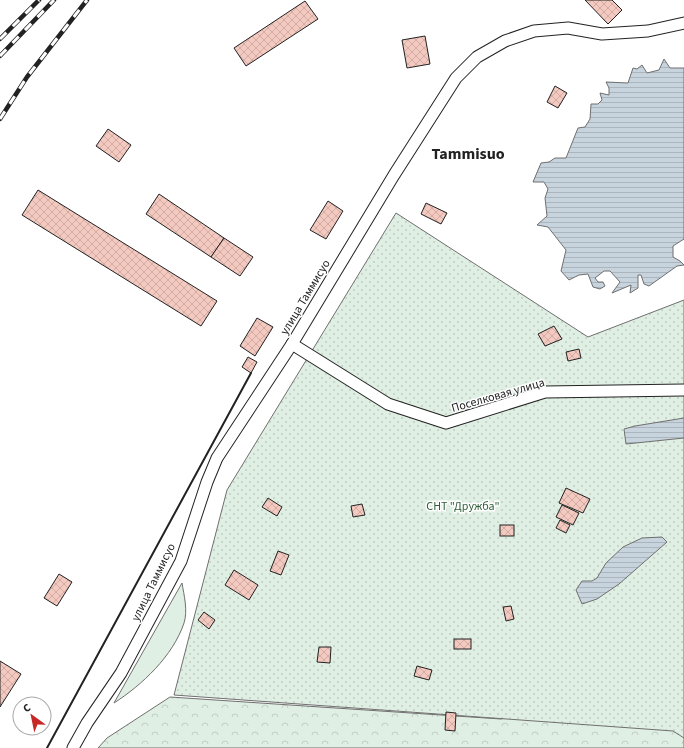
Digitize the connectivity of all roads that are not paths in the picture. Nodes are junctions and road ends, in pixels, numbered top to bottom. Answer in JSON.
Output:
{"nodes":[{"id":1,"x":684,"y":23,"type":"edge"},
{"id":2,"x":292,"y":344,"type":"junction"},
{"id":3,"x":684,"y":390,"type":"edge"},
{"id":4,"x":73,"y":748,"type":"edge"}],
"edges":[{"from":1,"to":2,"type":"street","name":"улица Таммисуо"},
{"from":2,"to":3,"type":"street","name":"Поселковая улица"},
{"from":2,"to":4,"type":"street","name":"улица Таммисуо"}]}
